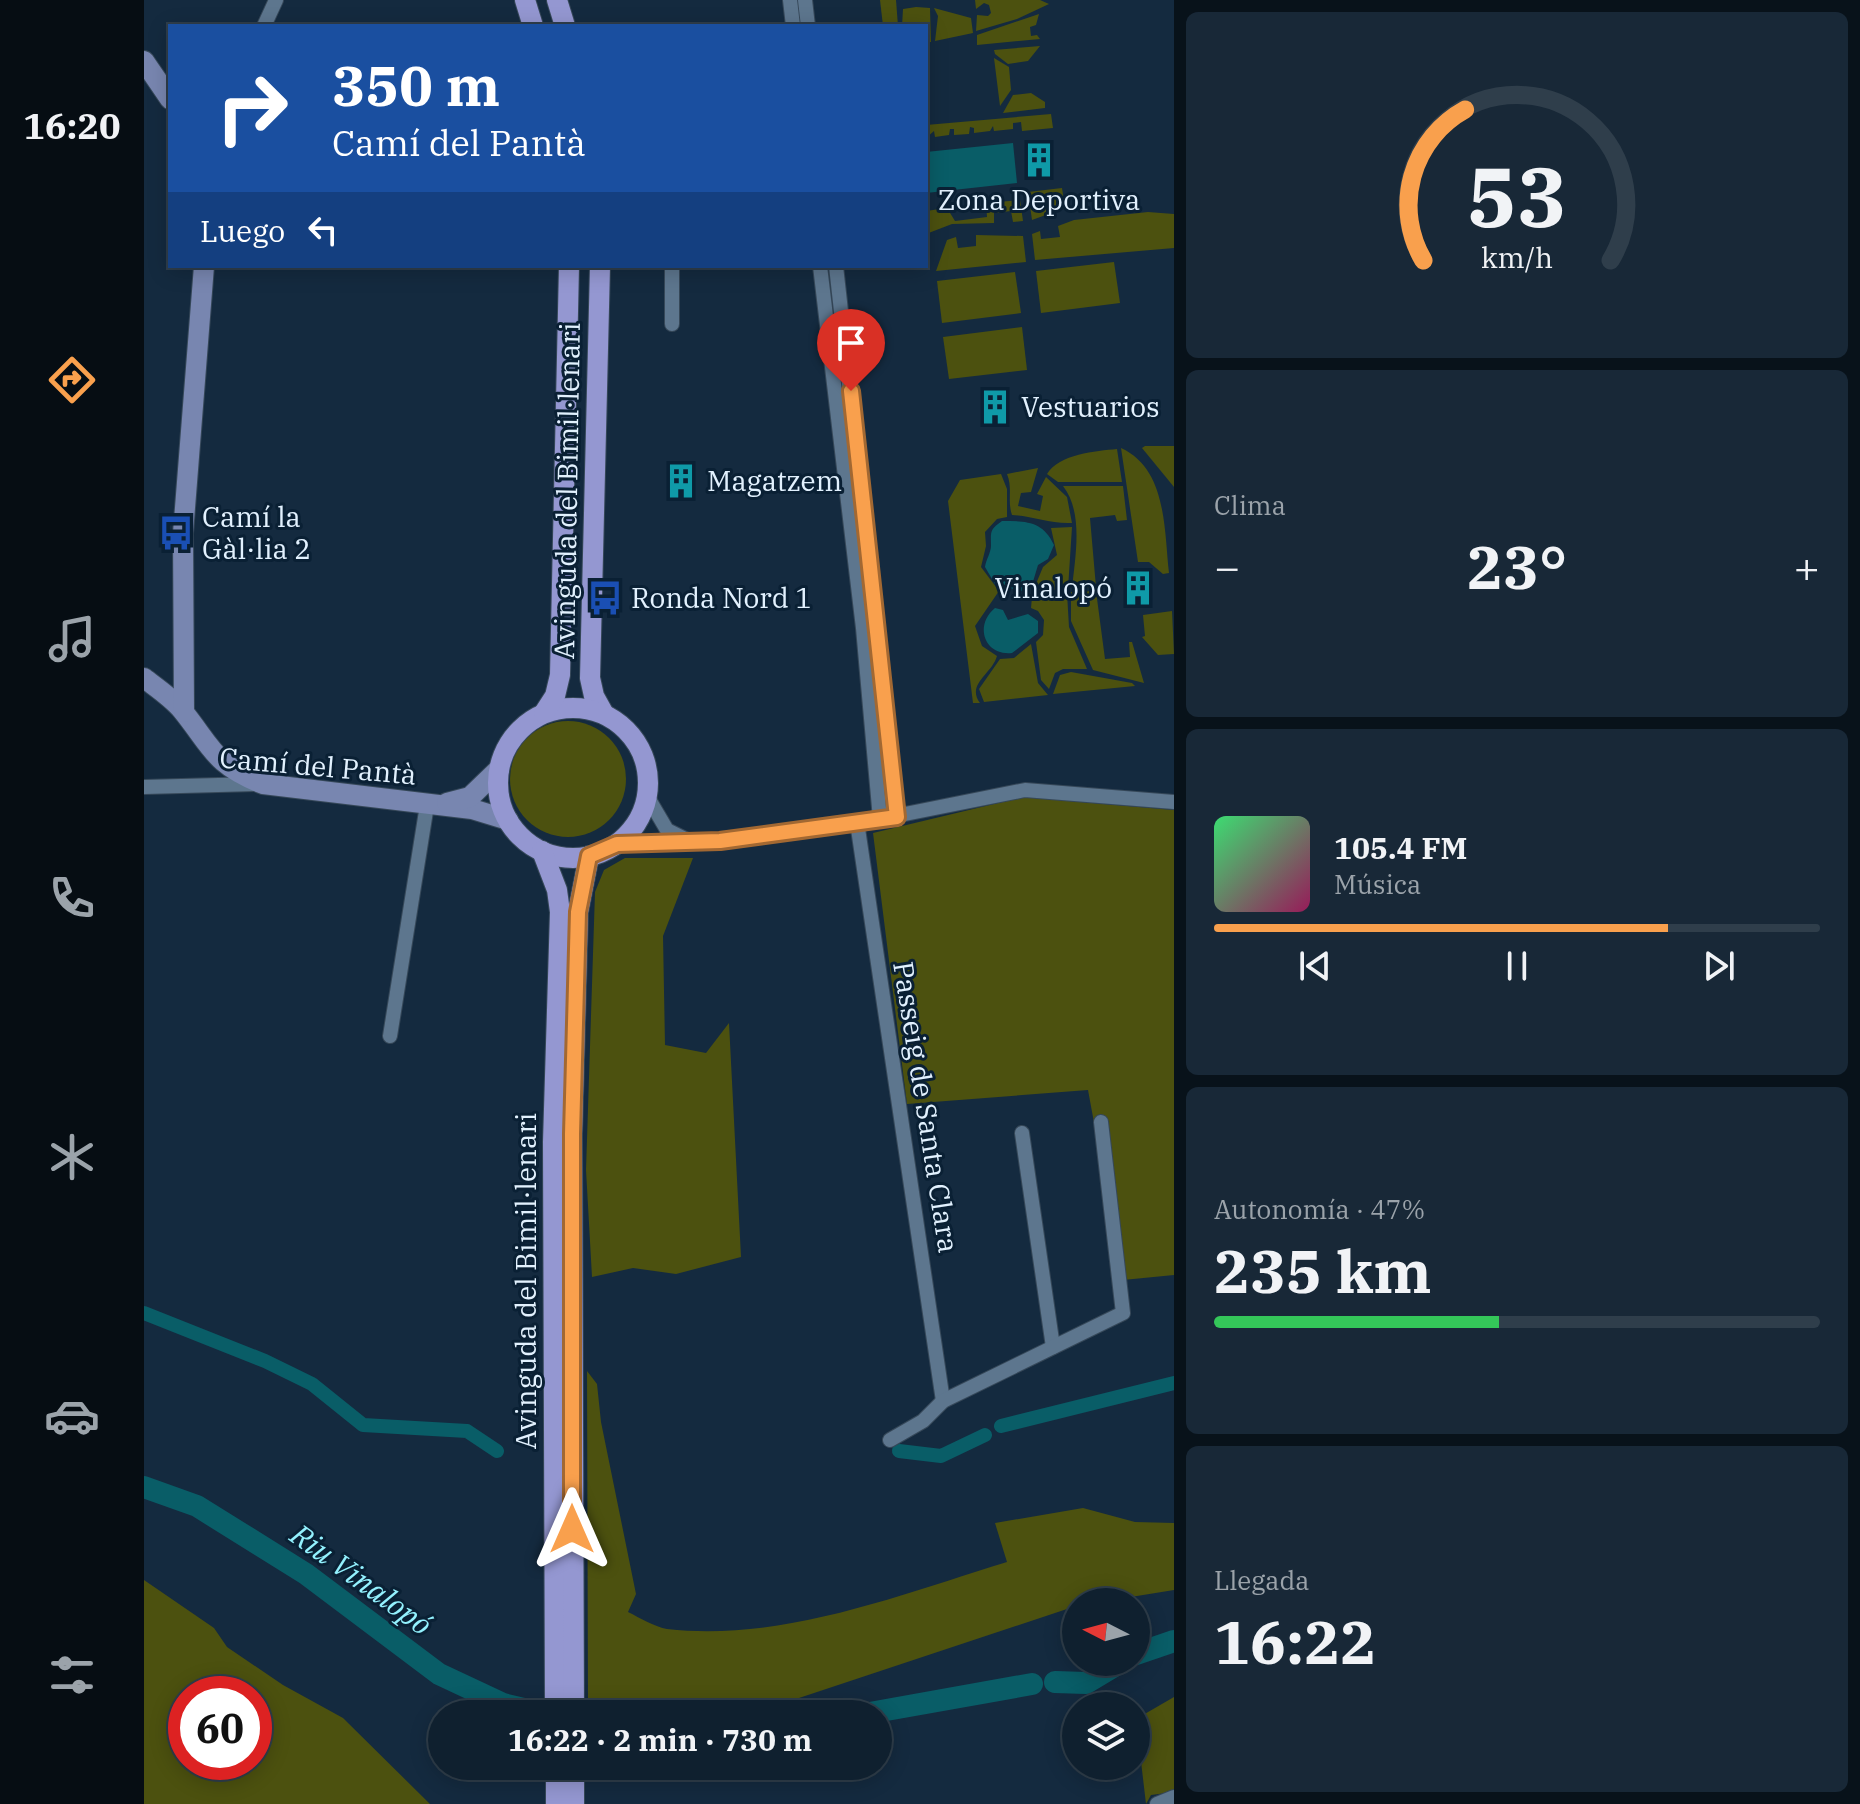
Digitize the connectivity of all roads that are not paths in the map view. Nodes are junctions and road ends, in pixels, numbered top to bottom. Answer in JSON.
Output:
{"nodes":[{"id":1,"x":276,"y":0,"type":"edge"},
{"id":2,"x":525,"y":0,"type":"edge"},
{"id":3,"x":790,"y":0,"type":"edge"},
{"id":4,"x":805,"y":0,"type":"edge"},
{"id":5,"x":265,"y":24,"type":"edge"},
{"id":6,"x":532,"y":24,"type":"edge"},
{"id":7,"x":793,"y":24,"type":"edge"},
{"id":8,"x":808,"y":24,"type":"edge"},
{"id":9,"x":144,"y":61,"type":"edge"},
{"id":10,"x":168,"y":96,"type":"edge"},
{"id":11,"x":204,"y":268,"type":"edge"},
{"id":12,"x":569,"y":268,"type":"edge"},
{"id":13,"x":600,"y":268,"type":"edge"},
{"id":14,"x":672,"y":268,"type":"edge"},
{"id":15,"x":820,"y":268,"type":"edge"},
{"id":16,"x":836,"y":268,"type":"edge"},
{"id":17,"x":672,"y":324,"type":"dead end"},
{"id":18,"x":144,"y":678,"type":"edge"},
{"id":19,"x":184,"y":712,"type":"junction"},
{"id":20,"x":544,"y":713,"type":"junction"},
{"id":21,"x":604,"y":714,"type":"junction"},
{"id":22,"x":499,"y":769,"type":"junction"},
{"id":23,"x":263,"y":784,"type":"junction"},
{"id":24,"x":144,"y":787,"type":"edge"},
{"id":25,"x":647,"y":796,"type":"junction"},
{"id":26,"x":1174,"y":802,"type":"edge"},
{"id":27,"x":433,"y":805,"type":"junction"},
{"id":28,"x":897,"y":817,"type":"junction"},
{"id":29,"x":880,"y":819,"type":"junction"},
{"id":30,"x":508,"y":820,"type":"junction"},
{"id":31,"x":857,"y":822,"type":"junction"},
{"id":32,"x":697,"y":843,"type":"junction"},
{"id":33,"x":617,"y":844,"type":"junction"},
{"id":34,"x":542,"y":851,"type":"junction"},
{"id":35,"x":589,"y":856,"type":"junction"},
{"id":36,"x":390,"y":1036,"type":"dead end"},
{"id":37,"x":1101,"y":1122,"type":"dead end"},
{"id":38,"x":1022,"y":1133,"type":"dead end"},
{"id":39,"x":1053,"y":1347,"type":"junction"},
{"id":40,"x":943,"y":1401,"type":"junction"},
{"id":41,"x":890,"y":1440,"type":"dead end"},
{"id":42,"x":563,"y":1555,"type":"junction"},
{"id":43,"x":556,"y":1700,"type":"edge"},
{"id":44,"x":573,"y":1700,"type":"edge"},
{"id":45,"x":556,"y":1780,"type":"edge"},
{"id":46,"x":574,"y":1780,"type":"edge"},
{"id":47,"x":1174,"y":1797,"type":"edge"},
{"id":48,"x":556,"y":1804,"type":"edge"},
{"id":49,"x":574,"y":1804,"type":"edge"},
{"id":50,"x":1157,"y":1804,"type":"edge"}],
"edges":[{"from":1,"to":5,"type":"street"},
{"from":2,"to":6,"type":"main road"},
{"from":3,"to":7,"type":"street"},
{"from":4,"to":8,"type":"street"},
{"from":9,"to":10,"type":"street"},
{"from":11,"to":19,"type":"street"},
{"from":12,"to":20,"type":"main road","name":"Avinguda del Bimil·lenari"},
{"from":13,"to":21,"type":"main road","name":"Avinguda del Bimil·lenari"},
{"from":14,"to":17,"type":"street"},
{"from":15,"to":29,"type":"street"},
{"from":16,"to":28,"type":"street"},
{"from":18,"to":19,"type":"street"},
{"from":19,"to":23,"type":"street"},
{"from":20,"to":21,"type":"main road"},
{"from":20,"to":22,"type":"main road"},
{"from":21,"to":25,"type":"main road"},
{"from":22,"to":27,"type":"street","name":"Camí del Pantà"},
{"from":22,"to":30,"type":"main road"},
{"from":23,"to":24,"type":"street","name":"Camí del Pantà"},
{"from":23,"to":27,"type":"street","name":"Camí del Pantà"},
{"from":25,"to":32,"type":"street"},
{"from":25,"to":33,"type":"main road"},
{"from":26,"to":28,"type":"street"},
{"from":27,"to":30,"type":"street","name":"Camí del Pantà"},
{"from":27,"to":36,"type":"street"},
{"from":28,"to":29,"type":"street"},
{"from":29,"to":31,"type":"street"},
{"from":30,"to":34,"type":"main road"},
{"from":31,"to":32,"type":"street"},
{"from":31,"to":40,"type":"street","name":"Passeig de Santa Clara"},
{"from":32,"to":33,"type":"street"},
{"from":33,"to":35,"type":"main road"},
{"from":34,"to":35,"type":"main road"},
{"from":34,"to":42,"type":"main road","name":"Avinguda del Bimil·lenari"},
{"from":35,"to":42,"type":"main road","name":"Avinguda del Bimil·lenari"},
{"from":37,"to":39,"type":"street"},
{"from":38,"to":39,"type":"street"},
{"from":39,"to":40,"type":"street"},
{"from":40,"to":41,"type":"street"},
{"from":42,"to":43,"type":"main road","name":"Avinguda del Bimil·lenari"},
{"from":42,"to":44,"type":"main road","name":"Avinguda del Bimil·lenari"},
{"from":45,"to":48,"type":"main road"},
{"from":46,"to":49,"type":"main road"},
{"from":47,"to":50,"type":"street"}]}
